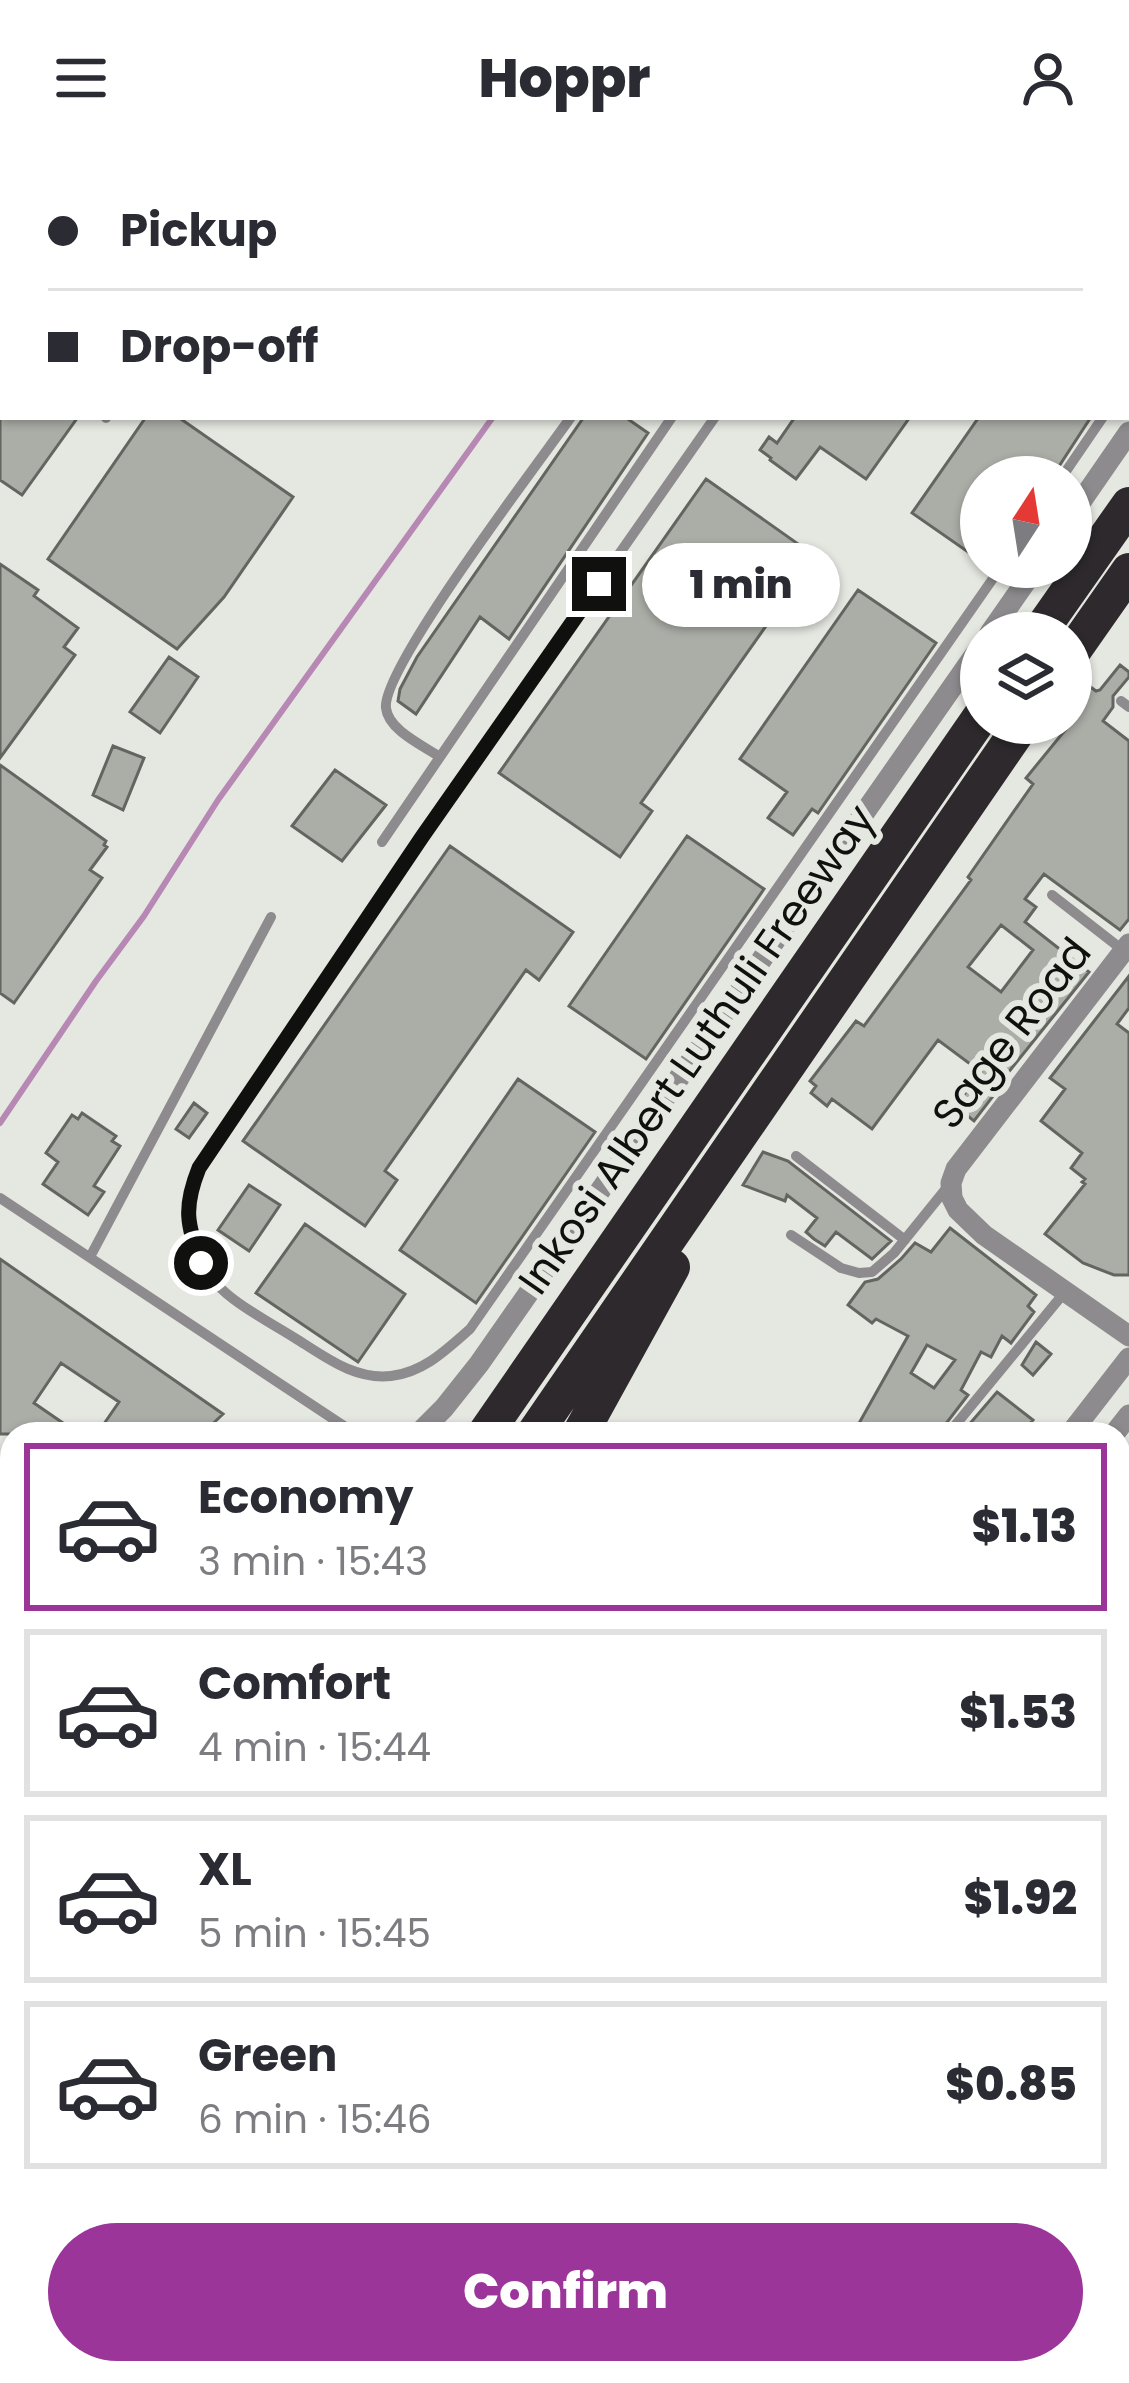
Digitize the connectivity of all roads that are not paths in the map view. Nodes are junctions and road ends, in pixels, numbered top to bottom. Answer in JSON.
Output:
{"nodes":[{"id":1,"x":569,"y":420,"type":"edge"},
{"id":2,"x":670,"y":420,"type":"edge"},
{"id":3,"x":714,"y":420,"type":"edge"},
{"id":4,"x":1101,"y":420,"type":"edge"},
{"id":5,"x":1129,"y":432,"type":"edge"},
{"id":6,"x":1076,"y":456,"type":"edge"},
{"id":7,"x":1092,"y":486,"type":"edge"},
{"id":8,"x":1129,"y":505,"type":"edge"},
{"id":9,"x":1129,"y":571,"type":"edge"},
{"id":10,"x":986,"y":588,"type":"edge"},
{"id":11,"x":1054,"y":612,"type":"edge"},
{"id":12,"x":1092,"y":624,"type":"edge"},
{"id":13,"x":960,"y":676,"type":"edge"},
{"id":14,"x":962,"y":744,"type":"edge"},
{"id":15,"x":1008,"y":744,"type":"edge"},
{"id":16,"x":440,"y":757,"type":"junction"},
{"id":17,"x":382,"y":842,"type":"dead end"},
{"id":18,"x":1052,"y":895,"type":"dead end"},
{"id":19,"x":271,"y":917,"type":"dead end"},
{"id":20,"x":1126,"y":948,"type":"edge"},
{"id":21,"x":768,"y":1090,"type":"junction"},
{"id":22,"x":796,"y":1156,"type":"dead end"},
{"id":23,"x":953,"y":1176,"type":"junction"},
{"id":24,"x":0,"y":1198,"type":"edge"},
{"id":25,"x":791,"y":1235,"type":"dead end"},
{"id":26,"x":905,"y":1240,"type":"junction"},
{"id":27,"x":90,"y":1257,"type":"junction"},
{"id":28,"x":1065,"y":1292,"type":"junction"},
{"id":29,"x":1129,"y":1336,"type":"edge"},
{"id":30,"x":545,"y":1347,"type":"junction"},
{"id":31,"x":1129,"y":1358,"type":"edge"},
{"id":32,"x":338,"y":1422,"type":"edge"},
{"id":33,"x":430,"y":1422,"type":"edge"},
{"id":34,"x":472,"y":1422,"type":"edge"},
{"id":35,"x":493,"y":1422,"type":"edge"},
{"id":36,"x":541,"y":1422,"type":"edge"},
{"id":37,"x":587,"y":1422,"type":"edge"},
{"id":38,"x":958,"y":1422,"type":"edge"},
{"id":39,"x":1079,"y":1422,"type":"edge"}],
"edges":[{"from":1,"to":16,"type":"lane"},
{"from":2,"to":16,"type":"lane"},
{"from":3,"to":10,"type":"lane"},
{"from":4,"to":6,"type":"lane"},
{"from":5,"to":7,"type":"street"},
{"from":8,"to":11,"type":"highway"},
{"from":9,"to":12,"type":"highway"},
{"from":13,"to":33,"type":"street"},
{"from":14,"to":30,"type":"highway","name":"Inkosi Albert Luthuli Freeway"},
{"from":15,"to":21,"type":"highway","name":"Inkosi Albert Luthuli Freeway"},
{"from":16,"to":17,"type":"lane"},
{"from":18,"to":20,"type":"lane"},
{"from":19,"to":27,"type":"lane"},
{"from":20,"to":23,"type":"street","name":"Sage Road"},
{"from":21,"to":36,"type":"highway","name":"Inkosi Albert Luthuli Freeway"},
{"from":21,"to":37,"type":"highway"},
{"from":22,"to":26,"type":"lane"},
{"from":23,"to":26,"type":"lane"},
{"from":23,"to":28,"type":"street"},
{"from":24,"to":27,"type":"lane"},
{"from":25,"to":26,"type":"lane"},
{"from":27,"to":32,"type":"lane"},
{"from":28,"to":29,"type":"street"},
{"from":28,"to":38,"type":"lane"},
{"from":30,"to":34,"type":"highway"},
{"from":30,"to":35,"type":"highway","name":"Inkosi Albert Luthuli Freeway"},
{"from":31,"to":39,"type":"street"}]}
